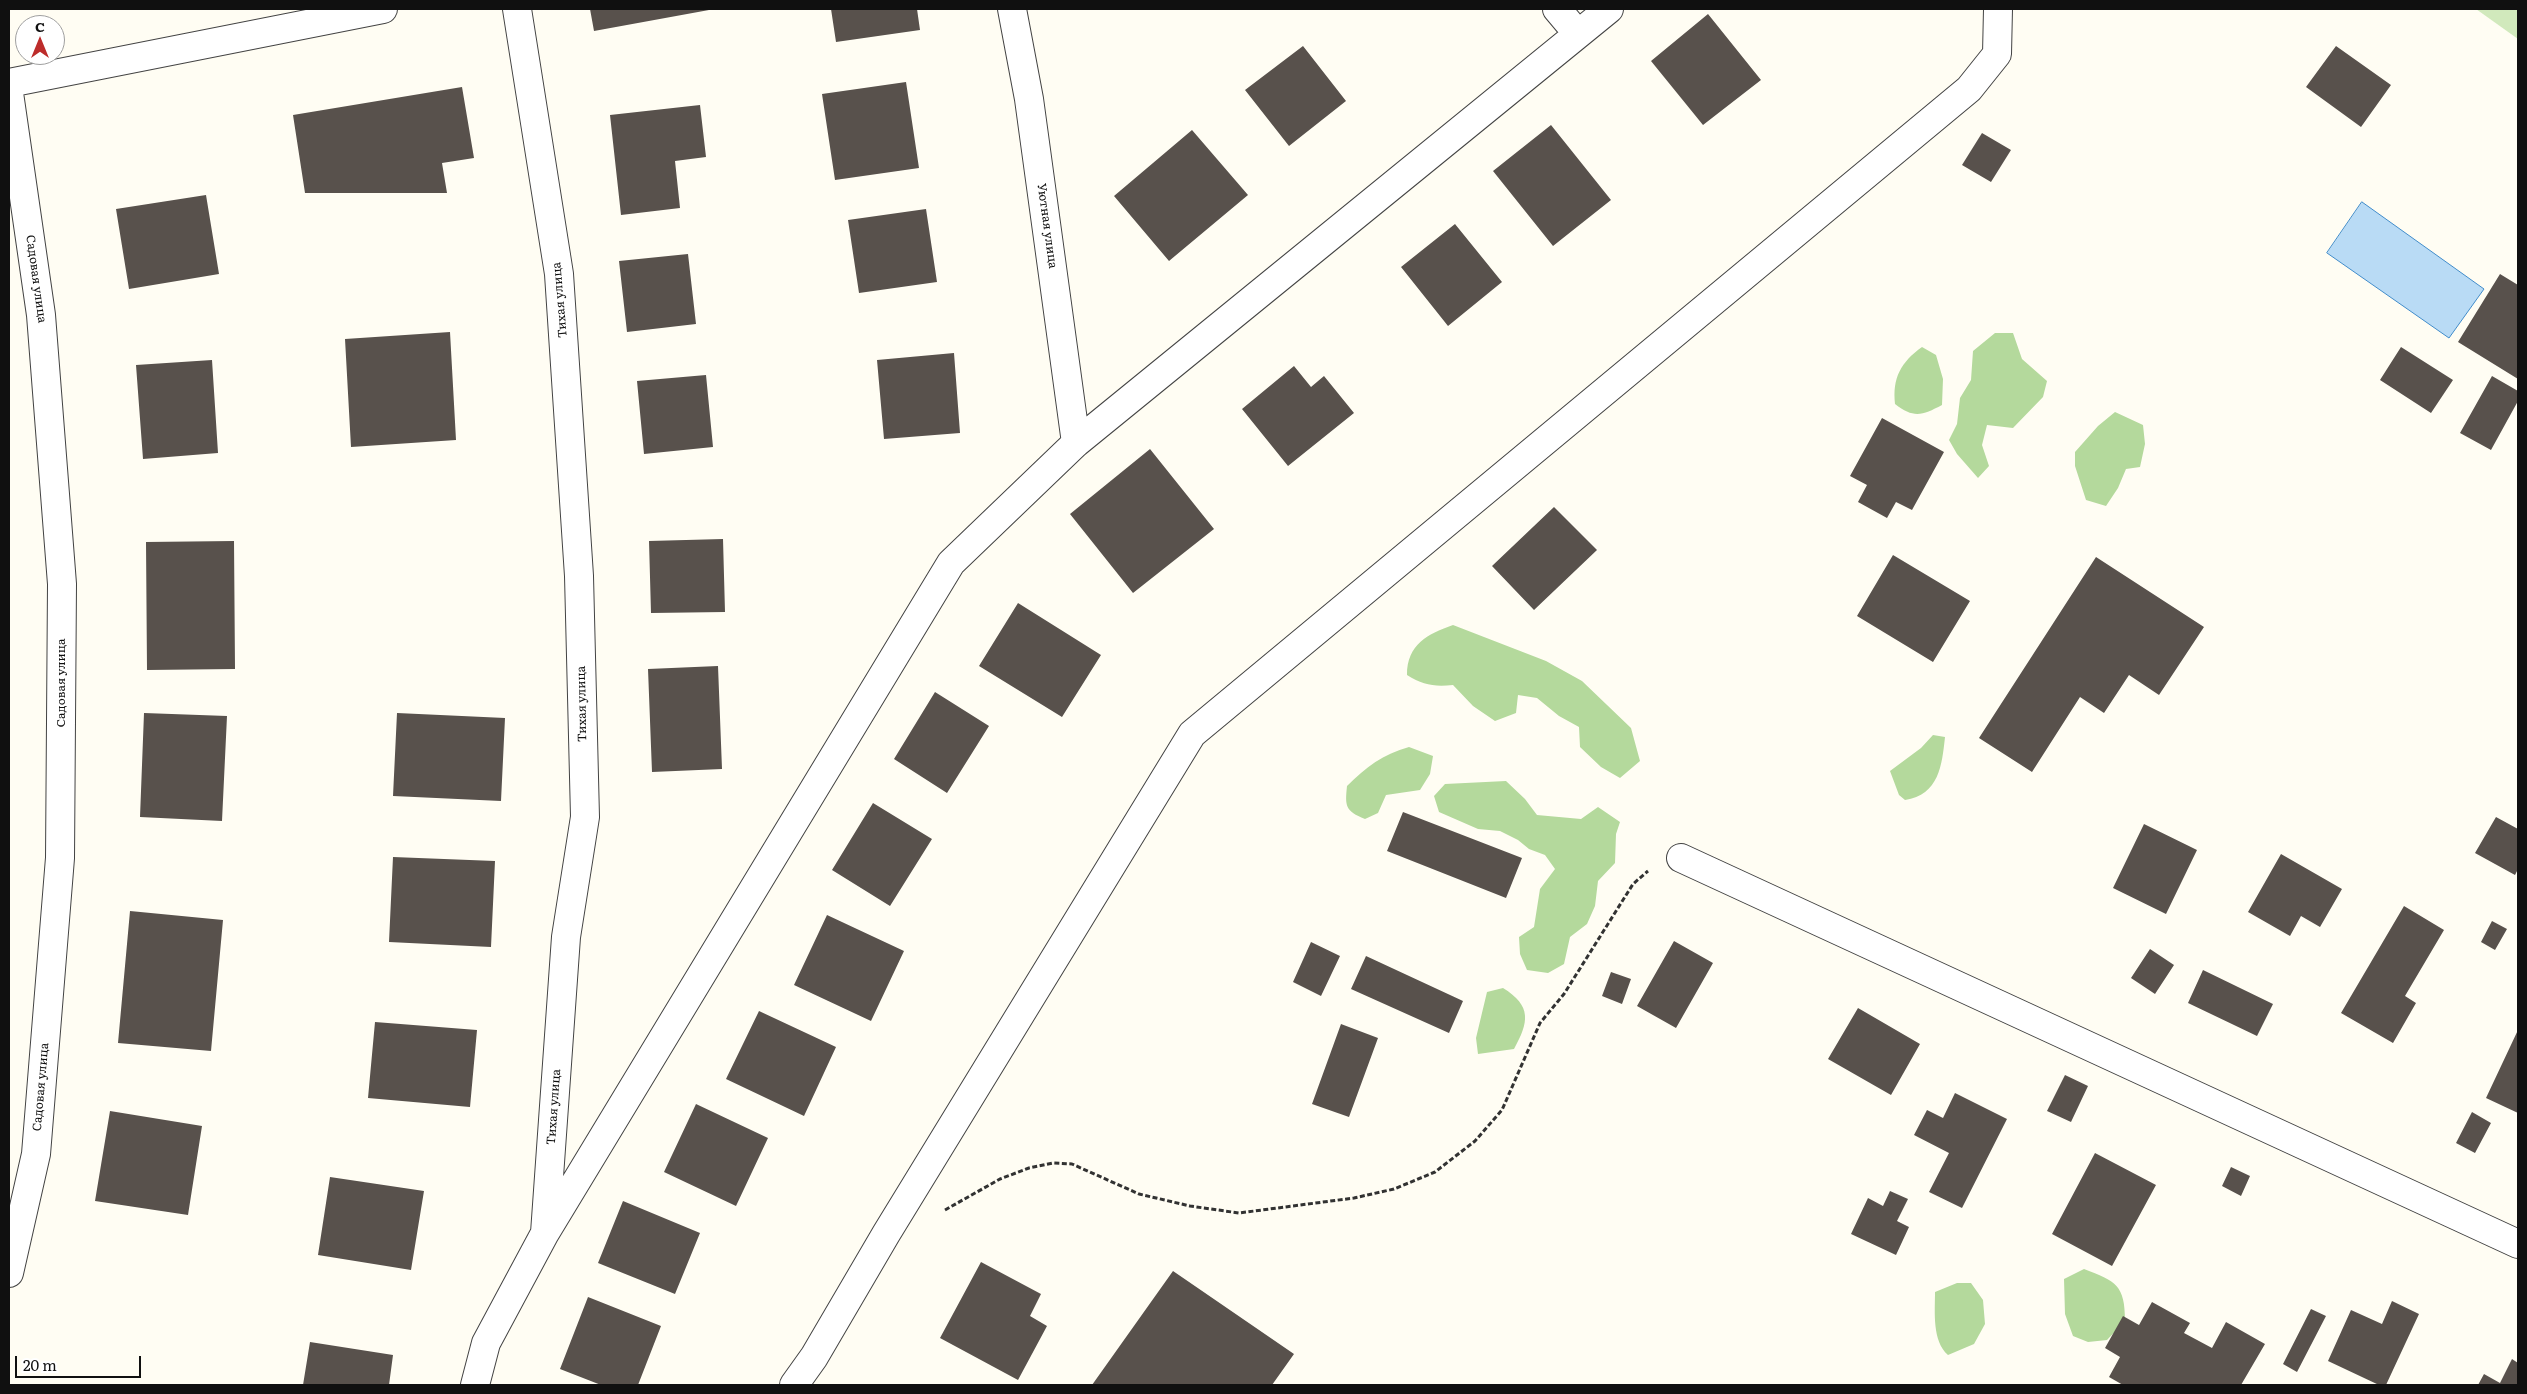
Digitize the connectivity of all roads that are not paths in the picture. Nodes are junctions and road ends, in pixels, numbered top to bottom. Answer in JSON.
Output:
{"nodes":[{"id":1,"x":383,"y":9,"type":"edge"},
{"id":2,"x":516,"y":9,"type":"edge"},
{"id":3,"x":1012,"y":9,"type":"edge"},
{"id":4,"x":1557,"y":9,"type":"edge"},
{"id":5,"x":1609,"y":9,"type":"edge"},
{"id":6,"x":1998,"y":9,"type":"edge"},
{"id":7,"x":1578,"y":34,"type":"junction"},
{"id":8,"x":9,"y":83,"type":"edge"},
{"id":9,"x":9,"y":93,"type":"edge"},
{"id":10,"x":1076,"y":443,"type":"junction"},
{"id":11,"x":1681,"y":858,"type":"road end"},
{"id":12,"x":545,"y":1233,"type":"junction"},
{"id":13,"x":2518,"y":1244,"type":"edge"},
{"id":14,"x":9,"y":1273,"type":"edge"},
{"id":15,"x":475,"y":1385,"type":"edge"},
{"id":16,"x":794,"y":1385,"type":"edge"}],
"edges":[{"from":1,"to":8,"type":"street"},
{"from":2,"to":12,"type":"street","name":"Тихая улица"},
{"from":3,"to":10,"type":"street","name":"Уютная улица"},
{"from":4,"to":7,"type":"street"},
{"from":5,"to":7,"type":"street"},
{"from":6,"to":16,"type":"street"},
{"from":7,"to":10,"type":"street"},
{"from":9,"to":14,"type":"street","name":"Садовая улица"},
{"from":10,"to":12,"type":"street"},
{"from":11,"to":13,"type":"street"},
{"from":12,"to":15,"type":"street","name":"Тихая улица"}]}
